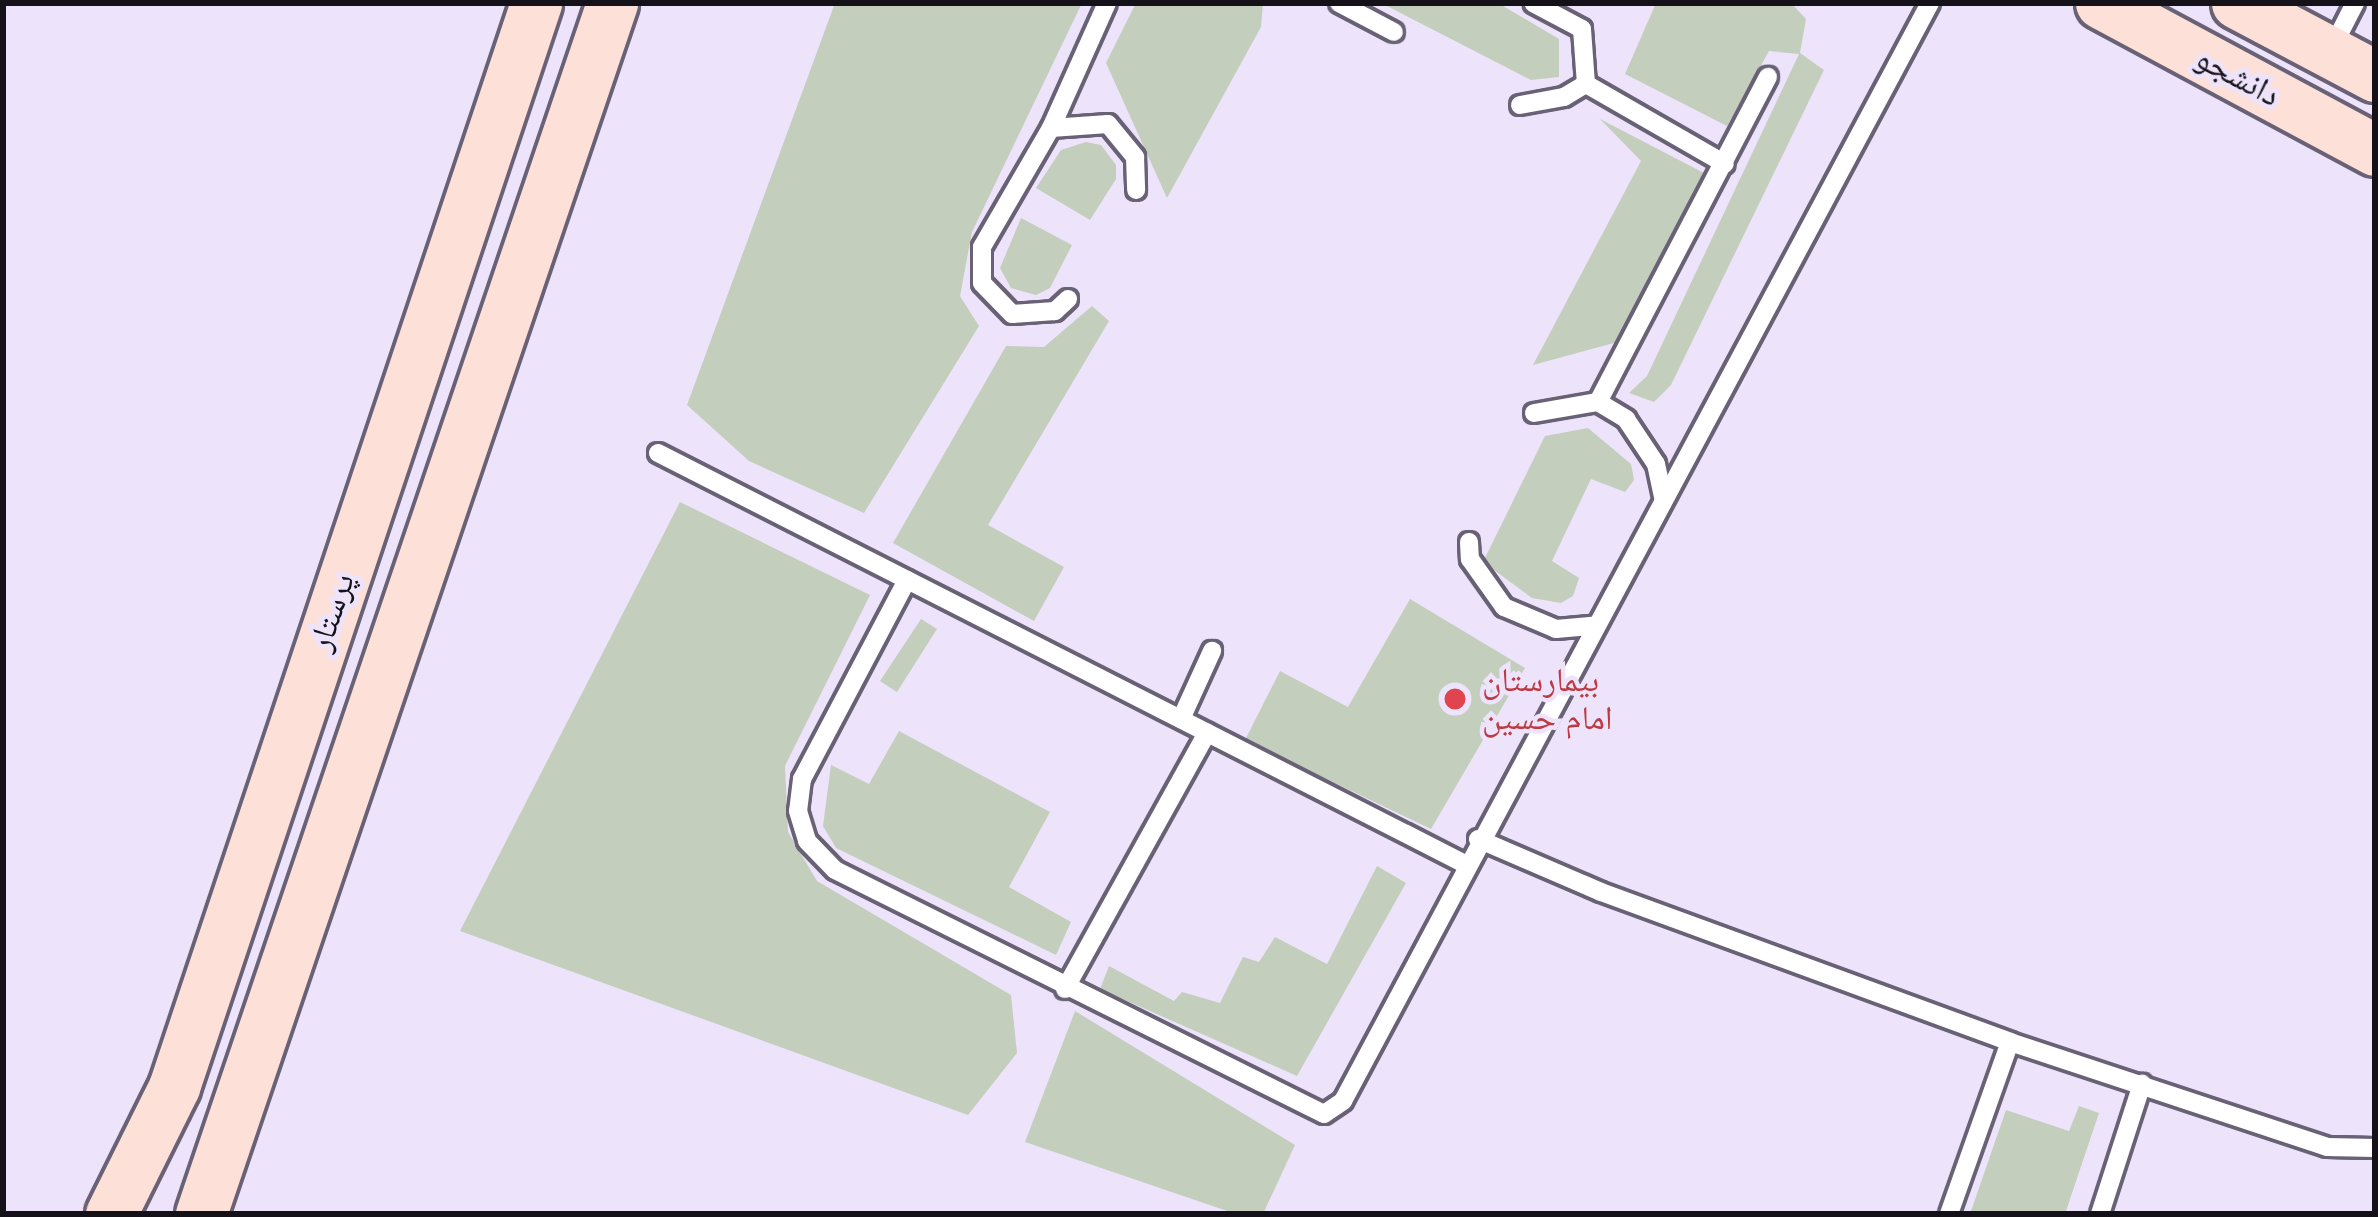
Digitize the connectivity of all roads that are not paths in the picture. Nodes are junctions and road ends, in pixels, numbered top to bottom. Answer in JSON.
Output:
{"nodes":[{"id":1,"x":536,"y":3,"type":"edge"},
{"id":2,"x":613,"y":3,"type":"edge"},
{"id":3,"x":1107,"y":3,"type":"edge"},
{"id":4,"x":1339,"y":3,"type":"edge"},
{"id":5,"x":1533,"y":3,"type":"edge"},
{"id":6,"x":1930,"y":3,"type":"edge"},
{"id":7,"x":2101,"y":3,"type":"edge"},
{"id":8,"x":2237,"y":3,"type":"edge"},
{"id":9,"x":2355,"y":3,"type":"edge"},
{"id":10,"x":1394,"y":32,"type":"dead end"},
{"id":11,"x":2330,"y":52,"type":"junction"},
{"id":12,"x":2375,"y":76,"type":"edge"},
{"id":13,"x":1768,"y":77,"type":"dead end"},
{"id":14,"x":1586,"y":84,"type":"junction"},
{"id":15,"x":1520,"y":106,"type":"dead end"},
{"id":16,"x":1051,"y":128,"type":"junction"},
{"id":17,"x":2375,"y":150,"type":"edge"},
{"id":18,"x":1725,"y":164,"type":"junction"},
{"id":19,"x":1136,"y":190,"type":"dead end"},
{"id":20,"x":1068,"y":298,"type":"dead end"},
{"id":21,"x":1598,"y":402,"type":"junction"},
{"id":22,"x":1534,"y":413,"type":"dead end"},
{"id":23,"x":658,"y":453,"type":"dead end"},
{"id":24,"x":1663,"y":498,"type":"junction"},
{"id":25,"x":1469,"y":542,"type":"dead end"},
{"id":26,"x":908,"y":580,"type":"junction"},
{"id":27,"x":1593,"y":626,"type":"junction"},
{"id":28,"x":1213,"y":651,"type":"dead end"},
{"id":29,"x":1181,"y":719,"type":"junction"},
{"id":30,"x":1208,"y":733,"type":"junction"},
{"id":31,"x":1478,"y":839,"type":"junction"},
{"id":32,"x":1465,"y":864,"type":"junction"},
{"id":33,"x":1065,"y":988,"type":"junction"},
{"id":34,"x":2010,"y":1042,"type":"junction"},
{"id":35,"x":2142,"y":1084,"type":"junction"},
{"id":36,"x":2375,"y":1148,"type":"edge"},
{"id":37,"x":111,"y":1214,"type":"edge"},
{"id":38,"x":201,"y":1214,"type":"edge"},
{"id":39,"x":1949,"y":1214,"type":"edge"},
{"id":40,"x":2100,"y":1214,"type":"edge"}],
"edges":[{"from":1,"to":37,"type":"main road","name":"پرستار"},
{"from":2,"to":38,"type":"main road"},
{"from":3,"to":16,"type":"lane"},
{"from":4,"to":10,"type":"lane"},
{"from":5,"to":14,"type":"lane"},
{"from":6,"to":24,"type":"lane"},
{"from":7,"to":17,"type":"main road","name":"دانشجو"},
{"from":8,"to":11,"type":"main road","name":"دانشجو"},
{"from":9,"to":11,"type":"lane"},
{"from":11,"to":12,"type":"main road","name":"دانشجو"},
{"from":13,"to":18,"type":"lane"},
{"from":14,"to":15,"type":"lane"},
{"from":14,"to":18,"type":"lane"},
{"from":16,"to":19,"type":"lane"},
{"from":16,"to":20,"type":"lane"},
{"from":18,"to":21,"type":"lane"},
{"from":21,"to":22,"type":"lane"},
{"from":21,"to":24,"type":"lane"},
{"from":23,"to":26,"type":"lane"},
{"from":24,"to":27,"type":"lane"},
{"from":25,"to":27,"type":"lane"},
{"from":26,"to":29,"type":"lane"},
{"from":26,"to":33,"type":"lane"},
{"from":27,"to":31,"type":"lane"},
{"from":28,"to":29,"type":"lane"},
{"from":29,"to":30,"type":"lane"},
{"from":30,"to":32,"type":"lane"},
{"from":30,"to":33,"type":"lane"},
{"from":31,"to":32,"type":"lane"},
{"from":31,"to":34,"type":"lane"},
{"from":32,"to":33,"type":"lane"},
{"from":34,"to":35,"type":"lane"},
{"from":34,"to":39,"type":"lane"},
{"from":35,"to":36,"type":"lane"},
{"from":35,"to":40,"type":"lane"}]}
